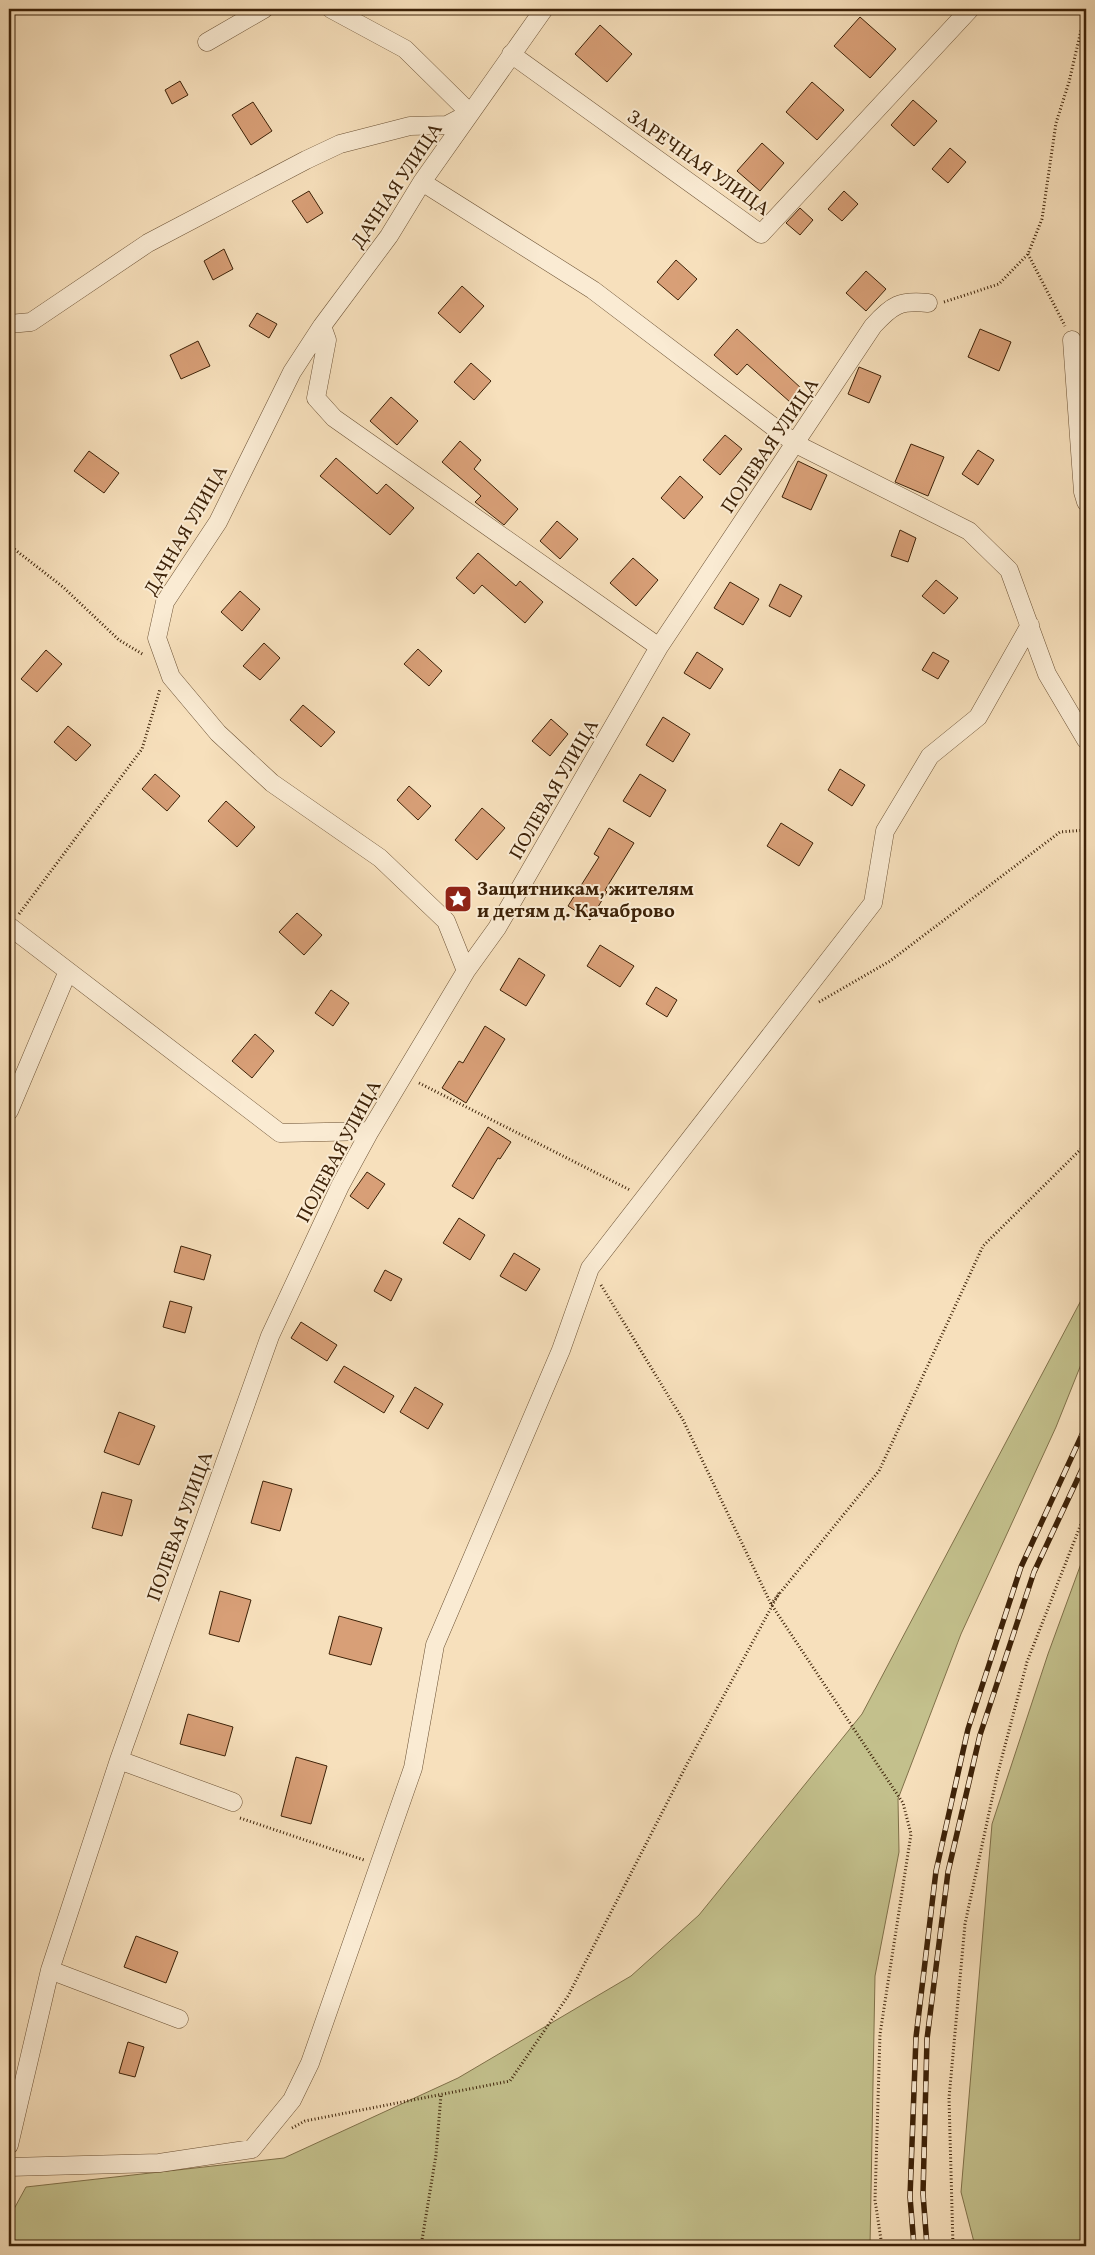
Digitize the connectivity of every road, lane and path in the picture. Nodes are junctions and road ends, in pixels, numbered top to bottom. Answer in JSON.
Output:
{"nodes":[{"id":1,"x":264,"y":9,"type":"edge"},
{"id":2,"x":331,"y":9,"type":"edge"},
{"id":3,"x":544,"y":9,"type":"edge"},
{"id":4,"x":970,"y":9,"type":"edge"},
{"id":5,"x":1086,"y":9,"type":"edge"},
{"id":6,"x":207,"y":42,"type":"dead end"},
{"id":7,"x":511,"y":54,"type":"junction"},
{"id":8,"x":470,"y":113,"type":"junction"},
{"id":9,"x":422,"y":182,"type":"junction"},
{"id":10,"x":1028,"y":254,"type":"junction"},
{"id":11,"x":928,"y":303,"type":"joint"},
{"id":12,"x":9,"y":324,"type":"edge"},
{"id":13,"x":322,"y":326,"type":"junction"},
{"id":14,"x":1072,"y":340,"type":"joint"},
{"id":15,"x":796,"y":444,"type":"junction"},
{"id":16,"x":1086,"y":502,"type":"edge"},
{"id":17,"x":9,"y":545,"type":"edge"},
{"id":18,"x":1030,"y":625,"type":"junction"},
{"id":19,"x":659,"y":647,"type":"junction"},
{"id":20,"x":167,"y":668,"type":"junction"},
{"id":21,"x":1086,"y":740,"type":"edge"},
{"id":22,"x":1086,"y":830,"type":"edge"},
{"id":23,"x":9,"y":926,"type":"edge"},
{"id":24,"x":68,"y":971,"type":"junction"},
{"id":25,"x":466,"y":971,"type":"junction"},
{"id":26,"x":815,"y":1004,"type":"dead end"},
{"id":27,"x":403,"y":1075,"type":"junction"},
{"id":28,"x":9,"y":1111,"type":"edge"},
{"id":29,"x":370,"y":1131,"type":"junction"},
{"id":30,"x":1086,"y":1144,"type":"edge"},
{"id":31,"x":645,"y":1197,"type":"junction"},
{"id":32,"x":590,"y":1268,"type":"junction"},
{"id":33,"x":1086,"y":1511,"type":"edge"},
{"id":34,"x":772,"y":1606,"type":"junction"},
{"id":35,"x":118,"y":1760,"type":"junction"},
{"id":36,"x":235,"y":1809,"type":"joint"},
{"id":37,"x":379,"y":1865,"type":"junction"},
{"id":38,"x":50,"y":1970,"type":"junction"},
{"id":39,"x":179,"y":2018,"type":"dead end"},
{"id":40,"x":441,"y":2095,"type":"junction"},
{"id":41,"x":290,"y":2129,"type":"dead end"},
{"id":42,"x":9,"y":2145,"type":"edge"},
{"id":43,"x":9,"y":2167,"type":"edge"},
{"id":44,"x":421,"y":2246,"type":"edge"},
{"id":45,"x":882,"y":2246,"type":"edge"},
{"id":46,"x":953,"y":2246,"type":"edge"}],
"edges":[{"from":1,"to":6,"type":"street"},
{"from":2,"to":8,"type":"street"},
{"from":3,"to":7,"type":"street","name":"ДАЧНАЯ УЛИЦА"},
{"from":4,"to":7,"type":"street","name":"ЗАРЕЧНАЯ УЛИЦА"},
{"from":5,"to":10,"type":"path"},
{"from":7,"to":8,"type":"street","name":"ДАЧНАЯ УЛИЦА"},
{"from":8,"to":9,"type":"street","name":"ДАЧНАЯ УЛИЦА"},
{"from":8,"to":12,"type":"street"},
{"from":9,"to":13,"type":"street","name":"ДАЧНАЯ УЛИЦА"},
{"from":9,"to":15,"type":"street"},
{"from":10,"to":11,"type":"path"},
{"from":10,"to":14,"type":"path"},
{"from":11,"to":15,"type":"street","name":"ПОЛЕВАЯ УЛИЦА"},
{"from":13,"to":19,"type":"street"},
{"from":13,"to":20,"type":"street","name":"ДАЧНАЯ УЛИЦА"},
{"from":14,"to":16,"type":"street"},
{"from":15,"to":18,"type":"street"},
{"from":15,"to":19,"type":"street","name":"ПОЛЕВАЯ УЛИЦА"},
{"from":17,"to":20,"type":"path"},
{"from":18,"to":21,"type":"street"},
{"from":18,"to":31,"type":"street"},
{"from":19,"to":25,"type":"street","name":"ПОЛЕВАЯ УЛИЦА"},
{"from":20,"to":23,"type":"path"},
{"from":20,"to":25,"type":"street","name":"ДАЧНАЯ УЛИЦА"},
{"from":22,"to":26,"type":"path"},
{"from":23,"to":24,"type":"street"},
{"from":24,"to":28,"type":"street"},
{"from":24,"to":29,"type":"street"},
{"from":25,"to":27,"type":"street","name":"ПОЛЕВАЯ УЛИЦА"},
{"from":27,"to":29,"type":"street","name":"ПОЛЕВАЯ УЛИЦА"},
{"from":27,"to":31,"type":"path"},
{"from":29,"to":35,"type":"street","name":"ПОЛЕВАЯ УЛИЦА"},
{"from":30,"to":34,"type":"path"},
{"from":31,"to":32,"type":"street"},
{"from":32,"to":34,"type":"path"},
{"from":32,"to":37,"type":"street"},
{"from":33,"to":46,"type":"path"},
{"from":34,"to":40,"type":"path"},
{"from":34,"to":45,"type":"path"},
{"from":35,"to":36,"type":"street"},
{"from":35,"to":38,"type":"street","name":"ПОЛЕВАЯ УЛИЦА"},
{"from":36,"to":37,"type":"path"},
{"from":37,"to":43,"type":"street"},
{"from":38,"to":39,"type":"street"},
{"from":38,"to":42,"type":"street","name":"ПОЛЕВАЯ УЛИЦА"},
{"from":40,"to":41,"type":"path"},
{"from":40,"to":44,"type":"path"}]}
